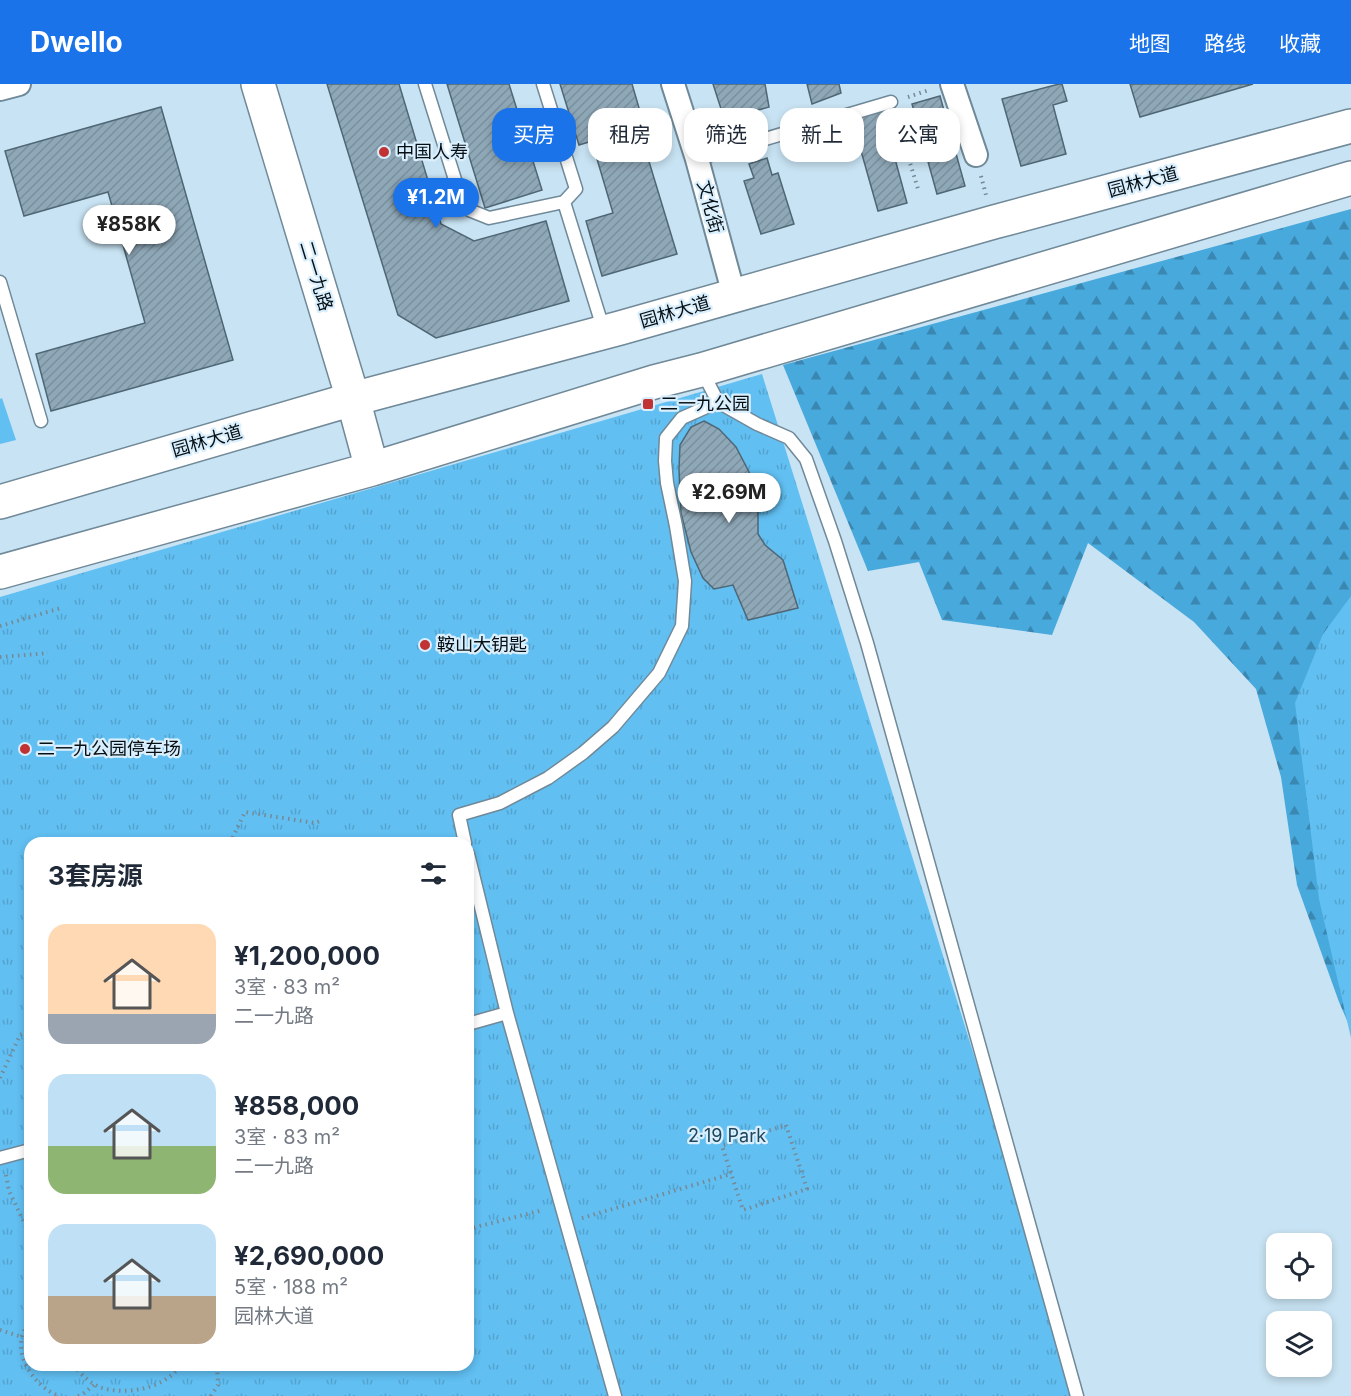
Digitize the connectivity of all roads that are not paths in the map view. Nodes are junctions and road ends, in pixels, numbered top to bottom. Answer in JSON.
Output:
{"nodes":[{"id":1,"x":18,"y":84,"type":"edge"},
{"id":2,"x":258,"y":84,"type":"edge"},
{"id":3,"x":425,"y":84,"type":"edge"},
{"id":4,"x":543,"y":84,"type":"edge"},
{"id":5,"x":673,"y":84,"type":"edge"},
{"id":6,"x":952,"y":84,"type":"edge"},
{"id":7,"x":0,"y":89,"type":"edge"},
{"id":8,"x":891,"y":102,"type":"road end"},
{"id":9,"x":684,"y":118,"type":"edge"},
{"id":10,"x":1351,"y":126,"type":"edge"},
{"id":11,"x":768,"y":138,"type":"edge"},
{"id":12,"x":976,"y":155,"type":"road end"},
{"id":13,"x":698,"y":162,"type":"edge"},
{"id":14,"x":1351,"y":178,"type":"edge"},
{"id":15,"x":564,"y":202,"type":"junction"},
{"id":16,"x":0,"y":282,"type":"edge"},
{"id":17,"x":734,"y":295,"type":"junction"},
{"id":18,"x":604,"y":332,"type":"junction"},
{"id":19,"x":701,"y":370,"type":"junction"},
{"id":20,"x":353,"y":399,"type":"junction"},
{"id":21,"x":718,"y":402,"type":"junction"},
{"id":22,"x":41,"y":421,"type":"dead end"},
{"id":23,"x":372,"y":469,"type":"junction"},
{"id":24,"x":0,"y":502,"type":"edge"},
{"id":25,"x":0,"y":572,"type":"edge"},
{"id":26,"x":464,"y":837,"type":"edge"},
{"id":27,"x":474,"y":878,"type":"edge"},
{"id":28,"x":507,"y":1013,"type":"junction"},
{"id":29,"x":474,"y":1022,"type":"edge"},
{"id":30,"x":24,"y":1152,"type":"edge"},
{"id":31,"x":1,"y":1158,"type":"edge"},
{"id":32,"x":615,"y":1396,"type":"edge"},
{"id":33,"x":1077,"y":1396,"type":"edge"}],
"edges":[{"from":1,"to":7,"type":"street"},
{"from":2,"to":20,"type":"main road","name":"二一九路"},
{"from":3,"to":15,"type":"lane"},
{"from":4,"to":15,"type":"lane"},
{"from":5,"to":9,"type":"street","name":"文化街"},
{"from":6,"to":12,"type":"street"},
{"from":8,"to":11,"type":"lane"},
{"from":10,"to":17,"type":"main road","name":"园林大道"},
{"from":13,"to":17,"type":"street","name":"文化街"},
{"from":14,"to":19,"type":"main road"},
{"from":15,"to":18,"type":"lane"},
{"from":16,"to":22,"type":"lane"},
{"from":17,"to":18,"type":"main road","name":"园林大道"},
{"from":18,"to":20,"type":"main road","name":"园林大道"},
{"from":19,"to":21,"type":"lane"},
{"from":19,"to":23,"type":"main road"},
{"from":20,"to":23,"type":"main road","name":"二一九路"},
{"from":20,"to":24,"type":"main road","name":"园林大道"},
{"from":21,"to":26,"type":"lane"},
{"from":21,"to":33,"type":"lane"},
{"from":23,"to":25,"type":"main road"},
{"from":27,"to":28,"type":"lane"},
{"from":28,"to":29,"type":"lane"},
{"from":28,"to":32,"type":"lane"},
{"from":30,"to":31,"type":"lane"}]}
